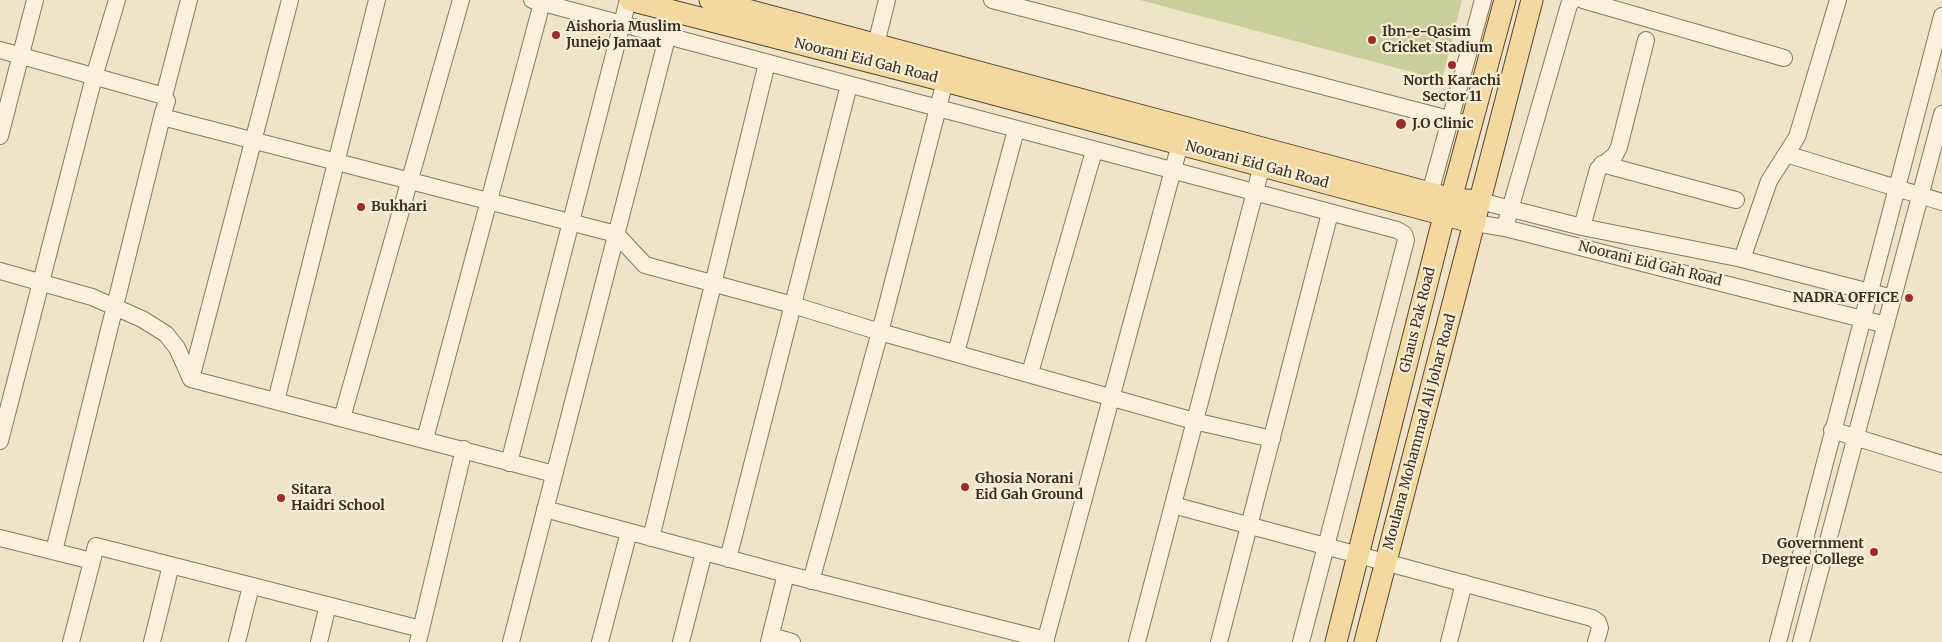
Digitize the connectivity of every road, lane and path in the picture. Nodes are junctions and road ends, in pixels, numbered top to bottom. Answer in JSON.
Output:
{"nodes":[{"id":1,"x":35,"y":0,"type":"edge"},
{"id":2,"x":117,"y":0,"type":"edge"},
{"id":3,"x":189,"y":0,"type":"edge"},
{"id":4,"x":290,"y":0,"type":"edge"},
{"id":5,"x":376,"y":0,"type":"edge"},
{"id":6,"x":461,"y":0,"type":"edge"},
{"id":7,"x":629,"y":0,"type":"edge"},
{"id":8,"x":710,"y":0,"type":"edge"},
{"id":9,"x":887,"y":0,"type":"edge"},
{"id":10,"x":992,"y":0,"type":"edge"},
{"id":11,"x":1483,"y":0,"type":"edge"},
{"id":12,"x":1505,"y":0,"type":"edge"},
{"id":13,"x":1532,"y":0,"type":"edge"},
{"id":14,"x":1573,"y":0,"type":"edge"},
{"id":15,"x":1583,"y":0,"type":"edge"},
{"id":16,"x":1838,"y":0,"type":"edge"},
{"id":17,"x":537,"y":1,"type":"edge"},
{"id":18,"x":674,"y":11,"type":"junction"},
{"id":19,"x":1942,"y":16,"type":"edge"},
{"id":20,"x":622,"y":24,"type":"junction"},
{"id":21,"x":666,"y":36,"type":"junction"},
{"id":22,"x":1646,"y":40,"type":"dead end"},
{"id":23,"x":876,"y":44,"type":"junction"},
{"id":24,"x":0,"y":50,"type":"edge"},
{"id":25,"x":20,"y":56,"type":"junction"},
{"id":26,"x":1784,"y":58,"type":"dead end"},
{"id":27,"x":767,"y":63,"type":"junction"},
{"id":28,"x":94,"y":77,"type":"junction"},
{"id":29,"x":944,"y":81,"type":"junction"},
{"id":30,"x":850,"y":85,"type":"junction"},
{"id":31,"x":164,"y":96,"type":"junction"},
{"id":32,"x":937,"y":109,"type":"junction"},
{"id":33,"x":162,"y":113,"type":"junction"},
{"id":34,"x":1942,"y":114,"type":"edge"},
{"id":35,"x":1451,"y":120,"type":"junction"},
{"id":36,"x":1472,"y":125,"type":"junction"},
{"id":37,"x":1016,"y":130,"type":"junction"},
{"id":38,"x":0,"y":136,"type":"edge"},
{"id":39,"x":253,"y":139,"type":"junction"},
{"id":40,"x":1180,"y":144,"type":"junction"},
{"id":41,"x":1094,"y":151,"type":"junction"},
{"id":42,"x":1786,"y":154,"type":"junction"},
{"id":43,"x":336,"y":161,"type":"junction"},
{"id":44,"x":1602,"y":164,"type":"junction"},
{"id":45,"x":1262,"y":165,"type":"junction"},
{"id":46,"x":1172,"y":172,"type":"junction"},
{"id":47,"x":410,"y":180,"type":"junction"},
{"id":48,"x":1896,"y":190,"type":"junction"},
{"id":49,"x":1254,"y":193,"type":"junction"},
{"id":50,"x":1430,"y":193,"type":"junction"},
{"id":51,"x":1920,"y":196,"type":"junction"},
{"id":52,"x":1736,"y":200,"type":"dead end"},
{"id":53,"x":489,"y":201,"type":"junction"},
{"id":54,"x":1480,"y":201,"type":"junction"},
{"id":55,"x":1942,"y":202,"type":"edge"},
{"id":56,"x":1448,"y":207,"type":"junction"},
{"id":57,"x":1510,"y":210,"type":"junction"},
{"id":58,"x":1330,"y":212,"type":"junction"},
{"id":59,"x":570,"y":222,"type":"junction"},
{"id":60,"x":1475,"y":223,"type":"junction"},
{"id":61,"x":1582,"y":227,"type":"junction"},
{"id":62,"x":1505,"y":228,"type":"junction"},
{"id":63,"x":616,"y":234,"type":"junction"},
{"id":64,"x":1742,"y":259,"type":"junction"},
{"id":65,"x":0,"y":271,"type":"edge"},
{"id":66,"x":40,"y":282,"type":"junction"},
{"id":67,"x":713,"y":283,"type":"junction"},
{"id":68,"x":1869,"y":291,"type":"junction"},
{"id":69,"x":1893,"y":298,"type":"junction"},
{"id":70,"x":793,"y":305,"type":"junction"},
{"id":71,"x":116,"y":307,"type":"junction"},
{"id":72,"x":1862,"y":318,"type":"junction"},
{"id":73,"x":1886,"y":325,"type":"junction"},
{"id":74,"x":880,"y":332,"type":"junction"},
{"id":75,"x":956,"y":353,"type":"junction"},
{"id":76,"x":1030,"y":373,"type":"junction"},
{"id":77,"x":191,"y":379,"type":"junction"},
{"id":78,"x":1111,"y":396,"type":"junction"},
{"id":79,"x":276,"y":401,"type":"junction"},
{"id":80,"x":342,"y":418,"type":"junction"},
{"id":81,"x":1194,"y":421,"type":"junction"},
{"id":82,"x":1832,"y":430,"type":"junction"},
{"id":83,"x":1855,"y":437,"type":"junction"},
{"id":84,"x":425,"y":439,"type":"junction"},
{"id":85,"x":1272,"y":439,"type":"junction"},
{"id":86,"x":0,"y":441,"type":"edge"},
{"id":87,"x":464,"y":449,"type":"junction"},
{"id":88,"x":509,"y":462,"type":"junction"},
{"id":89,"x":1942,"y":464,"type":"edge"},
{"id":90,"x":554,"y":474,"type":"junction"},
{"id":91,"x":1173,"y":505,"type":"junction"},
{"id":92,"x":545,"y":509,"type":"junction"},
{"id":93,"x":1249,"y":526,"type":"junction"},
{"id":94,"x":629,"y":532,"type":"junction"},
{"id":95,"x":0,"y":538,"type":"edge"},
{"id":96,"x":650,"y":538,"type":"junction"},
{"id":97,"x":1327,"y":547,"type":"junction"},
{"id":98,"x":54,"y":551,"type":"junction"},
{"id":99,"x":704,"y":552,"type":"junction"},
{"id":100,"x":1359,"y":555,"type":"junction"},
{"id":101,"x":728,"y":559,"type":"junction"},
{"id":102,"x":92,"y":561,"type":"junction"},
{"id":103,"x":1386,"y":562,"type":"junction"},
{"id":104,"x":171,"y":565,"type":"junction"},
{"id":105,"x":786,"y":574,"type":"junction"},
{"id":106,"x":812,"y":581,"type":"junction"},
{"id":107,"x":1464,"y":583,"type":"junction"},
{"id":108,"x":251,"y":586,"type":"junction"},
{"id":109,"x":328,"y":606,"type":"junction"},
{"id":110,"x":420,"y":635,"type":"edge"},
{"id":111,"x":770,"y":639,"type":"edge"},
{"id":112,"x":1045,"y":641,"type":"edge"},
{"id":113,"x":71,"y":642,"type":"edge"},
{"id":114,"x":152,"y":642,"type":"edge"},
{"id":115,"x":237,"y":642,"type":"edge"},
{"id":116,"x":319,"y":642,"type":"edge"},
{"id":117,"x":511,"y":642,"type":"edge"},
{"id":118,"x":600,"y":642,"type":"edge"},
{"id":119,"x":681,"y":642,"type":"edge"},
{"id":120,"x":792,"y":642,"type":"edge"},
{"id":121,"x":1137,"y":642,"type":"edge"},
{"id":122,"x":1219,"y":642,"type":"edge"},
{"id":123,"x":1301,"y":642,"type":"edge"},
{"id":124,"x":1336,"y":642,"type":"edge"},
{"id":125,"x":1365,"y":642,"type":"edge"},
{"id":126,"x":1450,"y":642,"type":"edge"},
{"id":127,"x":1596,"y":642,"type":"edge"},
{"id":128,"x":1778,"y":642,"type":"edge"},
{"id":129,"x":1801,"y":642,"type":"edge"}],
"edges":[{"from":1,"to":25,"type":"street"},
{"from":2,"to":28,"type":"street"},
{"from":3,"to":31,"type":"street"},
{"from":4,"to":39,"type":"street"},
{"from":5,"to":43,"type":"street"},
{"from":6,"to":47,"type":"street"},
{"from":7,"to":18,"type":"main road","name":"Noorani Eid Gah Road"},
{"from":7,"to":20,"type":"street"},
{"from":8,"to":23,"type":"main road","name":"Noorani Eid Gah Road"},
{"from":9,"to":23,"type":"street"},
{"from":10,"to":35,"type":"street"},
{"from":11,"to":35,"type":"street"},
{"from":12,"to":36,"type":"main road","name":"Ghaus Pak Road"},
{"from":13,"to":54,"type":"main road"},
{"from":14,"to":57,"type":"street"},
{"from":15,"to":26,"type":"street"},
{"from":16,"to":42,"type":"street"},
{"from":17,"to":20,"type":"street"},
{"from":17,"to":53,"type":"street"},
{"from":18,"to":21,"type":"street"},
{"from":18,"to":29,"type":"main road","name":"Noorani Eid Gah Road"},
{"from":19,"to":48,"type":"street"},
{"from":20,"to":21,"type":"street"},
{"from":20,"to":59,"type":"street"},
{"from":21,"to":27,"type":"street"},
{"from":21,"to":63,"type":"street"},
{"from":22,"to":44,"type":"street"},
{"from":23,"to":50,"type":"main road","name":"Noorani Eid Gah Road"},
{"from":24,"to":25,"type":"street"},
{"from":25,"to":28,"type":"street"},
{"from":25,"to":38,"type":"street"},
{"from":27,"to":30,"type":"street"},
{"from":27,"to":67,"type":"street"},
{"from":28,"to":31,"type":"street"},
{"from":28,"to":66,"type":"street"},
{"from":29,"to":32,"type":"street"},
{"from":29,"to":40,"type":"main road","name":"Noorani Eid Gah Road"},
{"from":30,"to":32,"type":"street"},
{"from":30,"to":70,"type":"street"},
{"from":31,"to":33,"type":"street"},
{"from":32,"to":37,"type":"street"},
{"from":32,"to":74,"type":"street"},
{"from":33,"to":39,"type":"street"},
{"from":33,"to":71,"type":"street"},
{"from":34,"to":51,"type":"street"},
{"from":35,"to":36,"type":"street"},
{"from":35,"to":50,"type":"street"},
{"from":36,"to":56,"type":"main road","name":"Ghaus Pak Road"},
{"from":37,"to":41,"type":"street"},
{"from":37,"to":75,"type":"street"},
{"from":39,"to":43,"type":"street"},
{"from":39,"to":77,"type":"street"},
{"from":40,"to":45,"type":"main road","name":"Noorani Eid Gah Road"},
{"from":40,"to":46,"type":"street"},
{"from":41,"to":46,"type":"street"},
{"from":41,"to":76,"type":"street"},
{"from":42,"to":48,"type":"street"},
{"from":42,"to":64,"type":"street"},
{"from":43,"to":47,"type":"street"},
{"from":43,"to":79,"type":"street"},
{"from":44,"to":52,"type":"street"},
{"from":44,"to":61,"type":"street"},
{"from":45,"to":49,"type":"street"},
{"from":45,"to":56,"type":"main road","name":"Noorani Eid Gah Road"},
{"from":46,"to":49,"type":"street"},
{"from":46,"to":78,"type":"street"},
{"from":47,"to":53,"type":"street"},
{"from":47,"to":80,"type":"street"},
{"from":48,"to":51,"type":"street"},
{"from":48,"to":68,"type":"street"},
{"from":49,"to":58,"type":"street"},
{"from":49,"to":81,"type":"street"},
{"from":50,"to":56,"type":"main road","name":"Noorani Eid Gah Road"},
{"from":51,"to":55,"type":"street"},
{"from":51,"to":69,"type":"street"},
{"from":53,"to":59,"type":"street"},
{"from":53,"to":84,"type":"street"},
{"from":54,"to":56,"type":"main road","name":"Noorani Eid Gah Road"},
{"from":54,"to":57,"type":"street","name":"Noorani Eid Gah Road"},
{"from":54,"to":60,"type":"main road","name":"Moulana Mohammad Ali Johar Road"},
{"from":56,"to":60,"type":"main road","name":"Noorani Eid Gah Road"},
{"from":56,"to":100,"type":"main road","name":"Ghaus Pak Road"},
{"from":57,"to":61,"type":"street","name":"Noorani Eid Gah Road"},
{"from":57,"to":62,"type":"street"},
{"from":58,"to":85,"type":"street"},
{"from":58,"to":97,"type":"street"},
{"from":59,"to":63,"type":"street"},
{"from":59,"to":88,"type":"street"},
{"from":60,"to":62,"type":"street","name":"Noorani Eid Gah Road"},
{"from":60,"to":103,"type":"main road","name":"Moulana Mohammad Ali Johar Road"},
{"from":61,"to":64,"type":"street","name":"Noorani Eid Gah Road"},
{"from":62,"to":72,"type":"street","name":"Noorani Eid Gah Road"},
{"from":63,"to":67,"type":"street"},
{"from":63,"to":90,"type":"street"},
{"from":64,"to":68,"type":"street","name":"Noorani Eid Gah Road"},
{"from":65,"to":66,"type":"street"},
{"from":66,"to":71,"type":"street"},
{"from":66,"to":86,"type":"street"},
{"from":67,"to":70,"type":"street"},
{"from":67,"to":96,"type":"street"},
{"from":68,"to":69,"type":"street","name":"Noorani Eid Gah Road"},
{"from":68,"to":72,"type":"street"},
{"from":69,"to":73,"type":"street"},
{"from":70,"to":74,"type":"street"},
{"from":70,"to":101,"type":"street"},
{"from":71,"to":77,"type":"street"},
{"from":71,"to":98,"type":"street"},
{"from":72,"to":73,"type":"street","name":"Noorani Eid Gah Road"},
{"from":72,"to":82,"type":"street"},
{"from":73,"to":83,"type":"street"},
{"from":74,"to":75,"type":"street"},
{"from":74,"to":106,"type":"street"},
{"from":75,"to":76,"type":"street"},
{"from":76,"to":78,"type":"street"},
{"from":77,"to":79,"type":"street"},
{"from":78,"to":81,"type":"street"},
{"from":78,"to":112,"type":"street"},
{"from":79,"to":80,"type":"street"},
{"from":80,"to":84,"type":"street"},
{"from":81,"to":85,"type":"street"},
{"from":81,"to":91,"type":"street"},
{"from":82,"to":83,"type":"street"},
{"from":82,"to":128,"type":"street"},
{"from":83,"to":89,"type":"street"},
{"from":83,"to":129,"type":"street"},
{"from":84,"to":87,"type":"street"},
{"from":85,"to":93,"type":"street"},
{"from":87,"to":88,"type":"street"},
{"from":87,"to":110,"type":"street"},
{"from":88,"to":90,"type":"street"},
{"from":90,"to":92,"type":"street"},
{"from":91,"to":93,"type":"street"},
{"from":91,"to":121,"type":"street"},
{"from":92,"to":94,"type":"street"},
{"from":92,"to":117,"type":"street"},
{"from":93,"to":97,"type":"street"},
{"from":93,"to":122,"type":"street"},
{"from":94,"to":96,"type":"street"},
{"from":94,"to":118,"type":"street"},
{"from":95,"to":98,"type":"street"},
{"from":96,"to":99,"type":"street"},
{"from":97,"to":100,"type":"street"},
{"from":97,"to":123,"type":"street"},
{"from":98,"to":102,"type":"street"},
{"from":99,"to":101,"type":"street"},
{"from":99,"to":119,"type":"street"},
{"from":100,"to":103,"type":"street"},
{"from":100,"to":124,"type":"main road","name":"Ghaus Pak Road"},
{"from":101,"to":105,"type":"street"},
{"from":102,"to":104,"type":"street"},
{"from":102,"to":113,"type":"street"},
{"from":103,"to":107,"type":"street"},
{"from":103,"to":125,"type":"main road","name":"Moulana Mohammad Ali Johar Road"},
{"from":104,"to":108,"type":"street"},
{"from":104,"to":114,"type":"street"},
{"from":105,"to":106,"type":"street"},
{"from":105,"to":111,"type":"street"},
{"from":106,"to":112,"type":"street"},
{"from":107,"to":126,"type":"street"},
{"from":107,"to":127,"type":"street"},
{"from":108,"to":109,"type":"street"},
{"from":108,"to":115,"type":"street"},
{"from":109,"to":110,"type":"street"},
{"from":109,"to":116,"type":"street"},
{"from":111,"to":120,"type":"street"}]}
